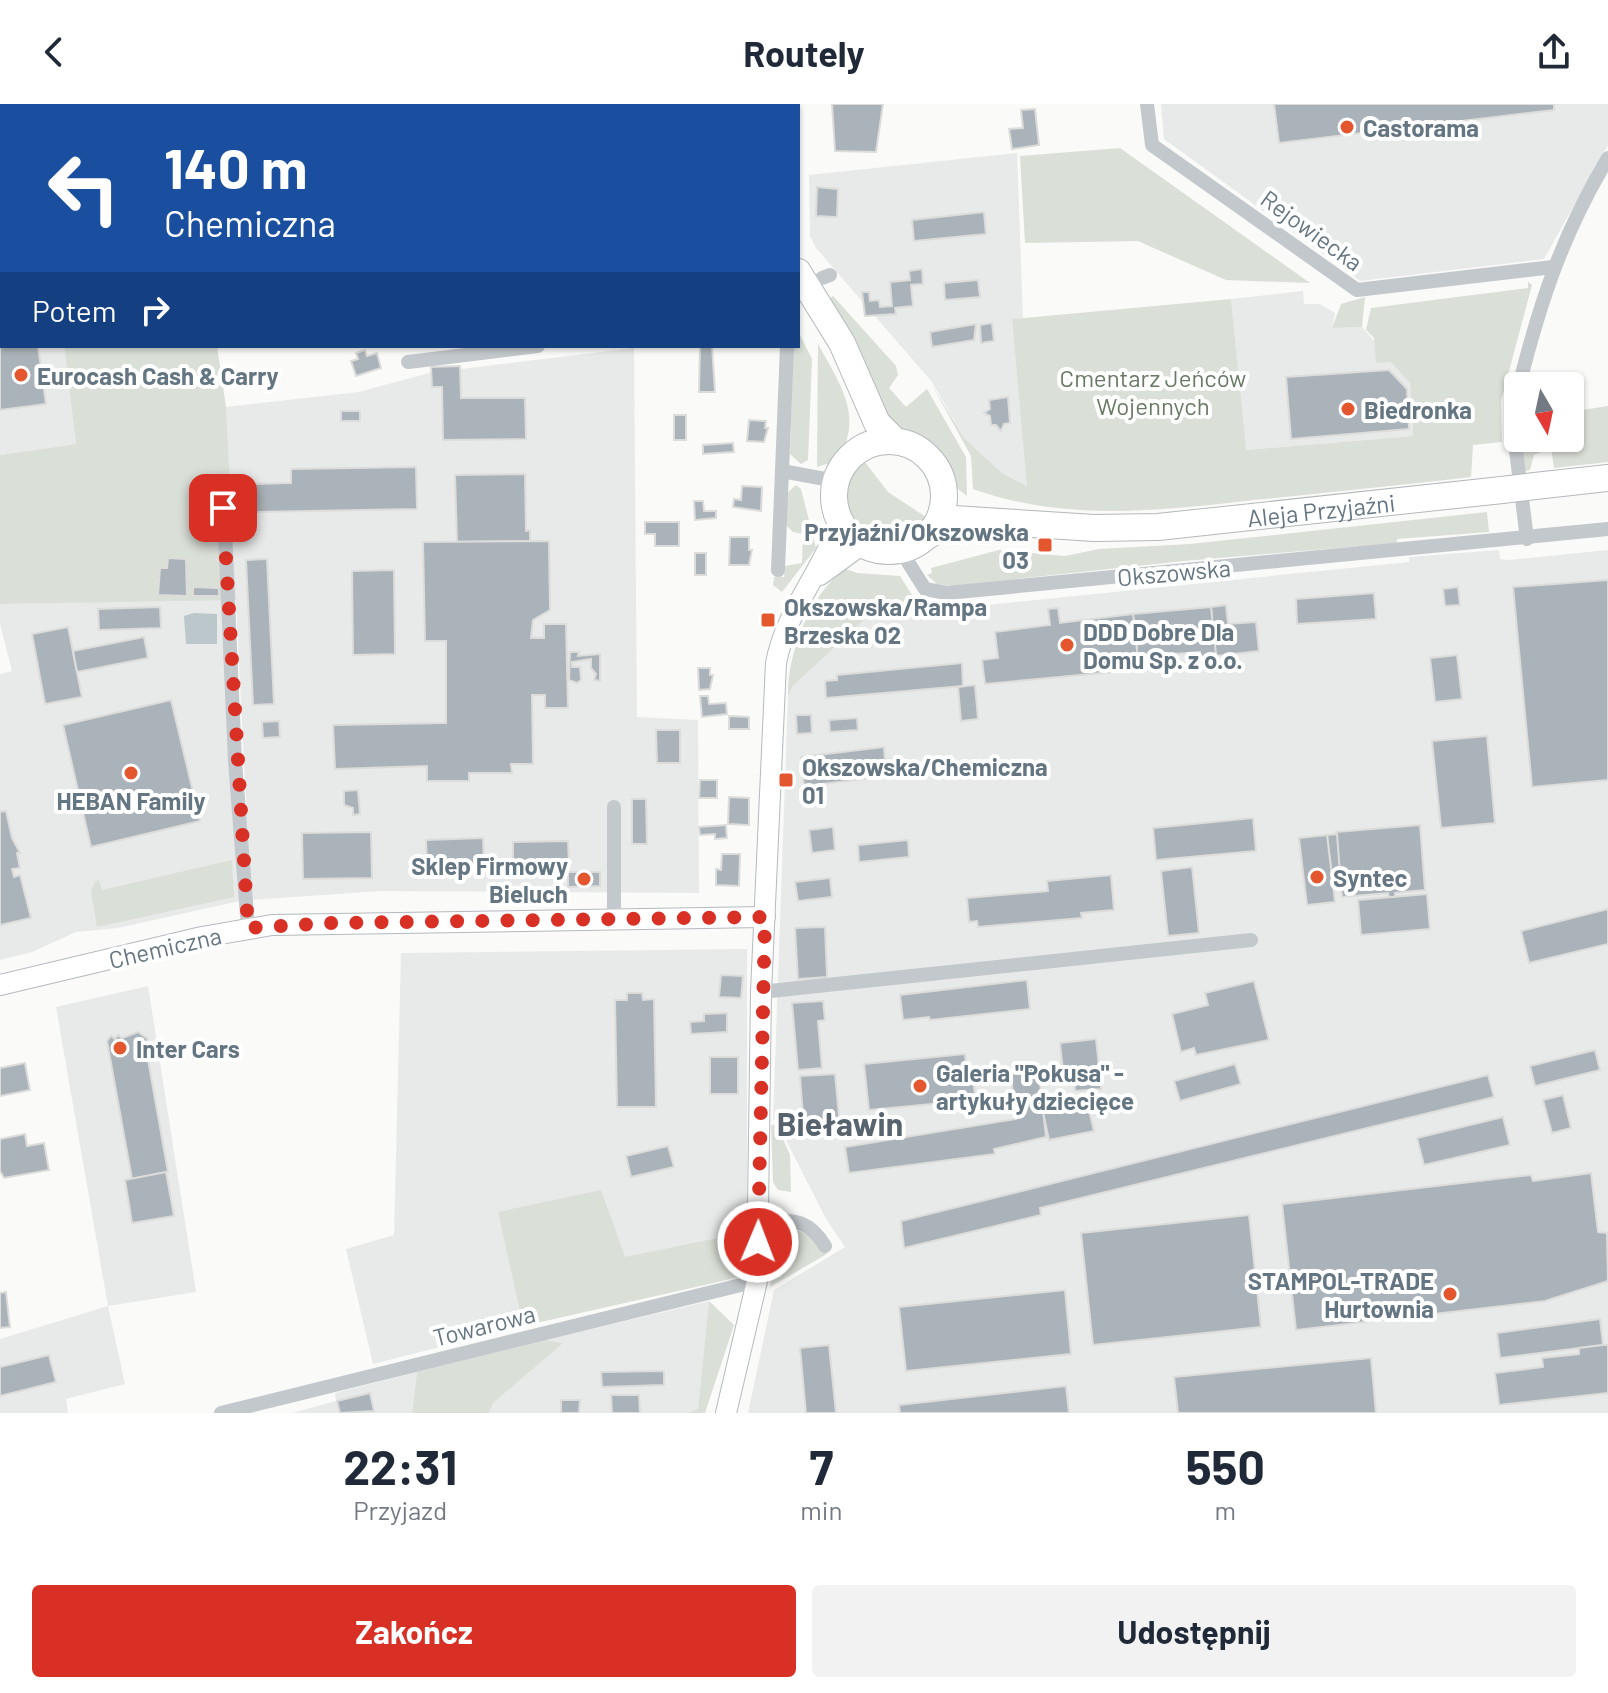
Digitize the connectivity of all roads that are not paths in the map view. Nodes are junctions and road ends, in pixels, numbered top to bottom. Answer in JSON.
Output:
{"nodes":[{"id":1,"x":1147,"y":104,"type":"edge"},
{"id":2,"x":1608,"y":158,"type":"edge"},
{"id":3,"x":1553,"y":267,"type":"junction"},
{"id":4,"x":817,"y":275,"type":"edge"},
{"id":5,"x":800,"y":304,"type":"edge"},
{"id":6,"x":522,"y":348,"type":"edge"},
{"id":7,"x":787,"y":348,"type":"edge"},
{"id":8,"x":408,"y":362,"type":"dead end"},
{"id":9,"x":1523,"y":372,"type":"edge"},
{"id":10,"x":895,"y":441,"type":"junction"},
{"id":11,"x":860,"y":449,"type":"junction"},
{"id":12,"x":1516,"y":452,"type":"edge"},
{"id":13,"x":782,"y":471,"type":"junction"},
{"id":14,"x":942,"y":478,"type":"junction"},
{"id":15,"x":1608,"y":478,"type":"edge"},
{"id":16,"x":836,"y":481,"type":"junction"},
{"id":17,"x":223,"y":488,"type":"dead end"},
{"id":18,"x":839,"y":521,"type":"junction"},
{"id":19,"x":1033,"y":522,"type":"junction"},
{"id":20,"x":1608,"y":529,"type":"edge"},
{"id":21,"x":1527,"y":539,"type":"junction"},
{"id":22,"x":861,"y":545,"type":"junction"},
{"id":23,"x":914,"y":551,"type":"junction"},
{"id":24,"x":778,"y":570,"type":"dead end"},
{"id":25,"x":810,"y":584,"type":"junction"},
{"id":26,"x":614,"y":807,"type":"dead end"},
{"id":27,"x":765,"y":917,"type":"junction"},
{"id":28,"x":614,"y":919,"type":"junction"},
{"id":29,"x":248,"y":928,"type":"junction"},
{"id":30,"x":1251,"y":940,"type":"dead end"},
{"id":31,"x":0,"y":985,"type":"edge"},
{"id":32,"x":761,"y":992,"type":"junction"},
{"id":33,"x":759,"y":1220,"type":"junction"},
{"id":34,"x":825,"y":1246,"type":"dead end"},
{"id":35,"x":757,"y":1281,"type":"junction"},
{"id":36,"x":221,"y":1413,"type":"edge"},
{"id":37,"x":726,"y":1413,"type":"edge"}],
"edges":[{"from":1,"to":3,"type":"street","name":"Rejowiecka"},
{"from":2,"to":3,"type":"street"},
{"from":3,"to":9,"type":"street"},
{"from":4,"to":10,"type":"highway"},
{"from":5,"to":11,"type":"highway"},
{"from":6,"to":8,"type":"street"},
{"from":7,"to":13,"type":"street"},
{"from":10,"to":11,"type":"highway"},
{"from":10,"to":14,"type":"highway"},
{"from":11,"to":16,"type":"highway"},
{"from":12,"to":21,"type":"street"},
{"from":13,"to":16,"type":"street"},
{"from":13,"to":24,"type":"street"},
{"from":14,"to":19,"type":"highway","name":"Aleja Przyjaźni"},
{"from":14,"to":23,"type":"highway"},
{"from":15,"to":19,"type":"highway","name":"Aleja Przyjaźni","bridge":true},
{"from":16,"to":18,"type":"highway"},
{"from":17,"to":29,"type":"street"},
{"from":18,"to":22,"type":"highway"},
{"from":18,"to":25,"type":"main road"},
{"from":19,"to":23,"type":"highway","name":"Aleja Przyjaźni"},
{"from":20,"to":21,"type":"street"},
{"from":21,"to":23,"type":"street","name":"Okszowska"},
{"from":22,"to":23,"type":"highway"},
{"from":22,"to":25,"type":"main road"},
{"from":25,"to":27,"type":"main road"},
{"from":26,"to":28,"type":"street"},
{"from":27,"to":28,"type":"main road","name":"Chemiczna"},
{"from":27,"to":32,"type":"main road"},
{"from":28,"to":29,"type":"main road","name":"Chemiczna"},
{"from":29,"to":31,"type":"main road","name":"Chemiczna"},
{"from":30,"to":32,"type":"street"},
{"from":32,"to":33,"type":"main road"},
{"from":33,"to":34,"type":"street"},
{"from":33,"to":35,"type":"main road"},
{"from":35,"to":36,"type":"street","name":"Towarowa"},
{"from":35,"to":37,"type":"main road"}]}
